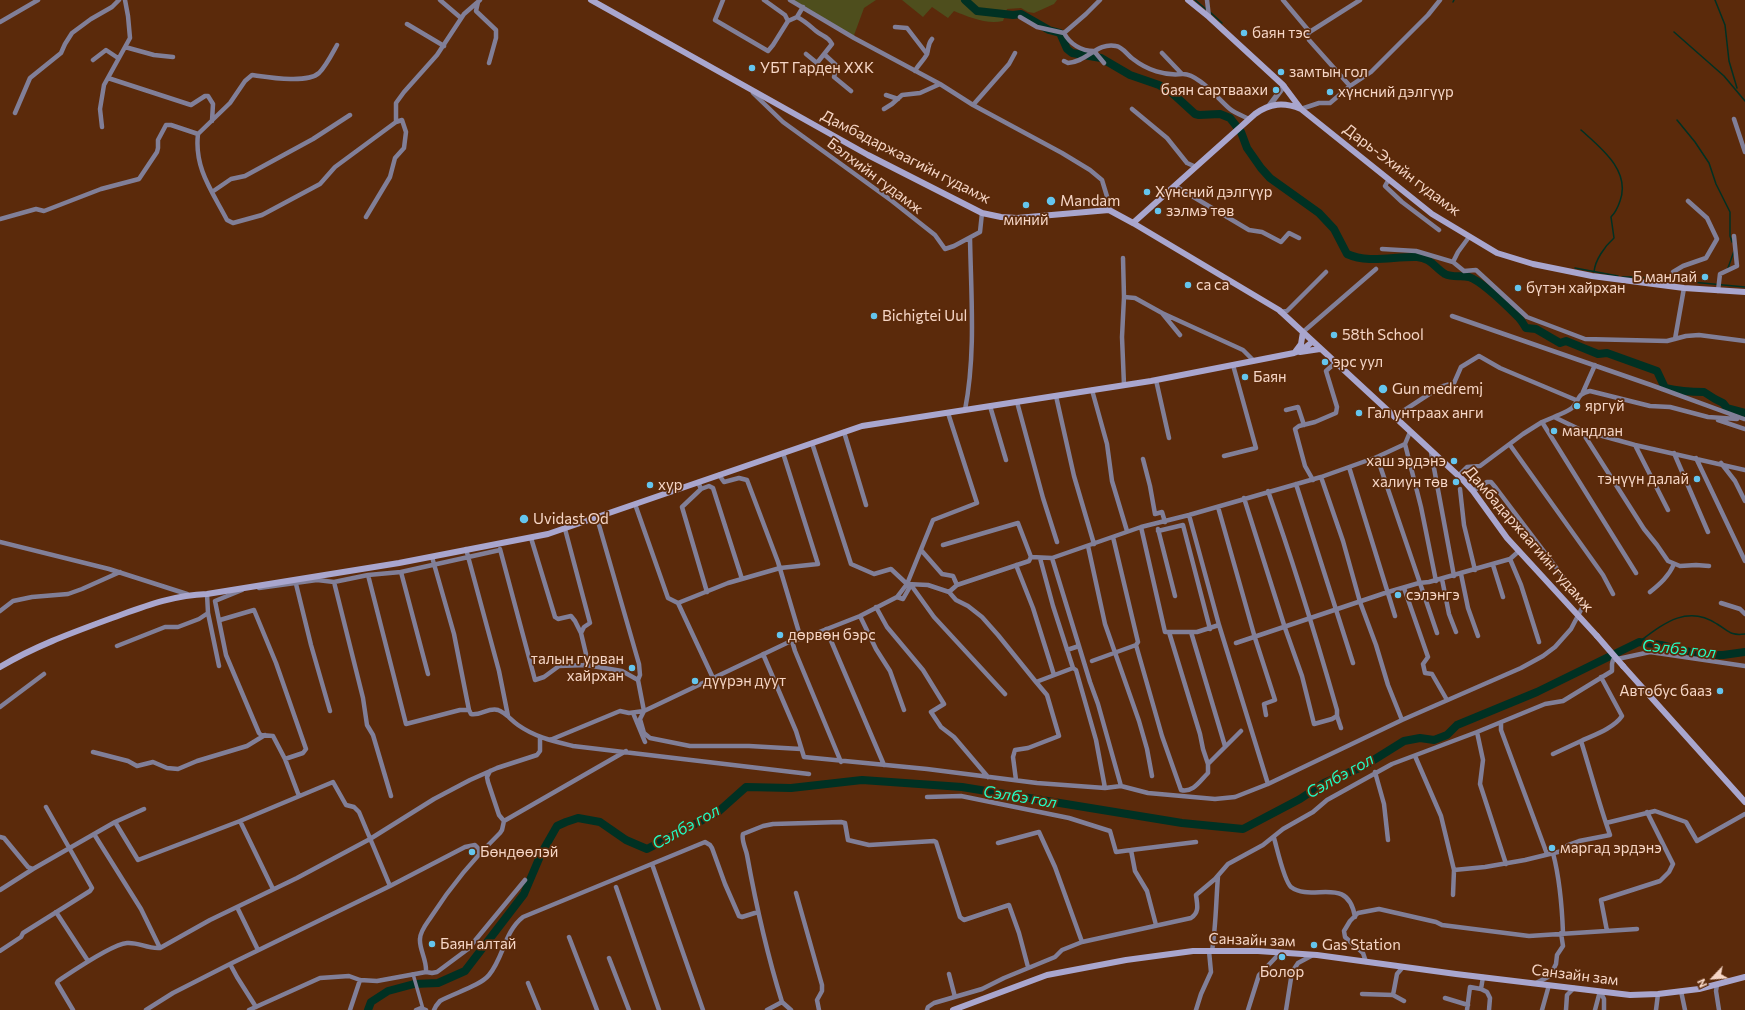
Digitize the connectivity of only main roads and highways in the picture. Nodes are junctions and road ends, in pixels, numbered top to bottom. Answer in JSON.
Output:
{"nodes":[{"id":1,"x":591,"y":0,"type":"edge"},
{"id":2,"x":1188,"y":0,"type":"edge"},
{"id":3,"x":1301,"y":109,"type":"junction"},
{"id":4,"x":1133,"y":223,"type":"junction"},
{"id":5,"x":1745,"y":292,"type":"edge"},
{"id":6,"x":1303,"y":332,"type":"junction"},
{"id":7,"x":1312,"y":342,"type":"junction"},
{"id":8,"x":1320,"y":349,"type":"junction"},
{"id":9,"x":1294,"y":353,"type":"junction"},
{"id":10,"x":0,"y":667,"type":"edge"},
{"id":11,"x":1745,"y":802,"type":"edge"},
{"id":12,"x":1745,"y":977,"type":"edge"},
{"id":13,"x":953,"y":1010,"type":"edge"}],
"edges":[{"from":1,"to":4,"type":"main road","name":"Дамбадаржаагийн гудамж"},
{"from":2,"to":3,"type":"main road"},
{"from":3,"to":4,"type":"main road","name":"Дарь-Эхийн гудамж"},
{"from":3,"to":5,"type":"main road","name":"Дарь-Эхийн гудамж"},
{"from":4,"to":6,"type":"main road","name":"Дамбадаржаагийн гудамж"},
{"from":6,"to":7,"type":"main road","name":"Дамбадаржаагийн гудамж"},
{"from":6,"to":9,"type":"main road"},
{"from":7,"to":8,"type":"main road","name":"Дамбадаржаагийн гудамж"},
{"from":7,"to":9,"type":"main road"},
{"from":8,"to":9,"type":"main road"},
{"from":8,"to":11,"type":"main road","name":"Дамбадаржаагийн гудамж","bridge":true},
{"from":9,"to":10,"type":"main road"},
{"from":12,"to":13,"type":"main road","name":"Санзайн зам"}]}
